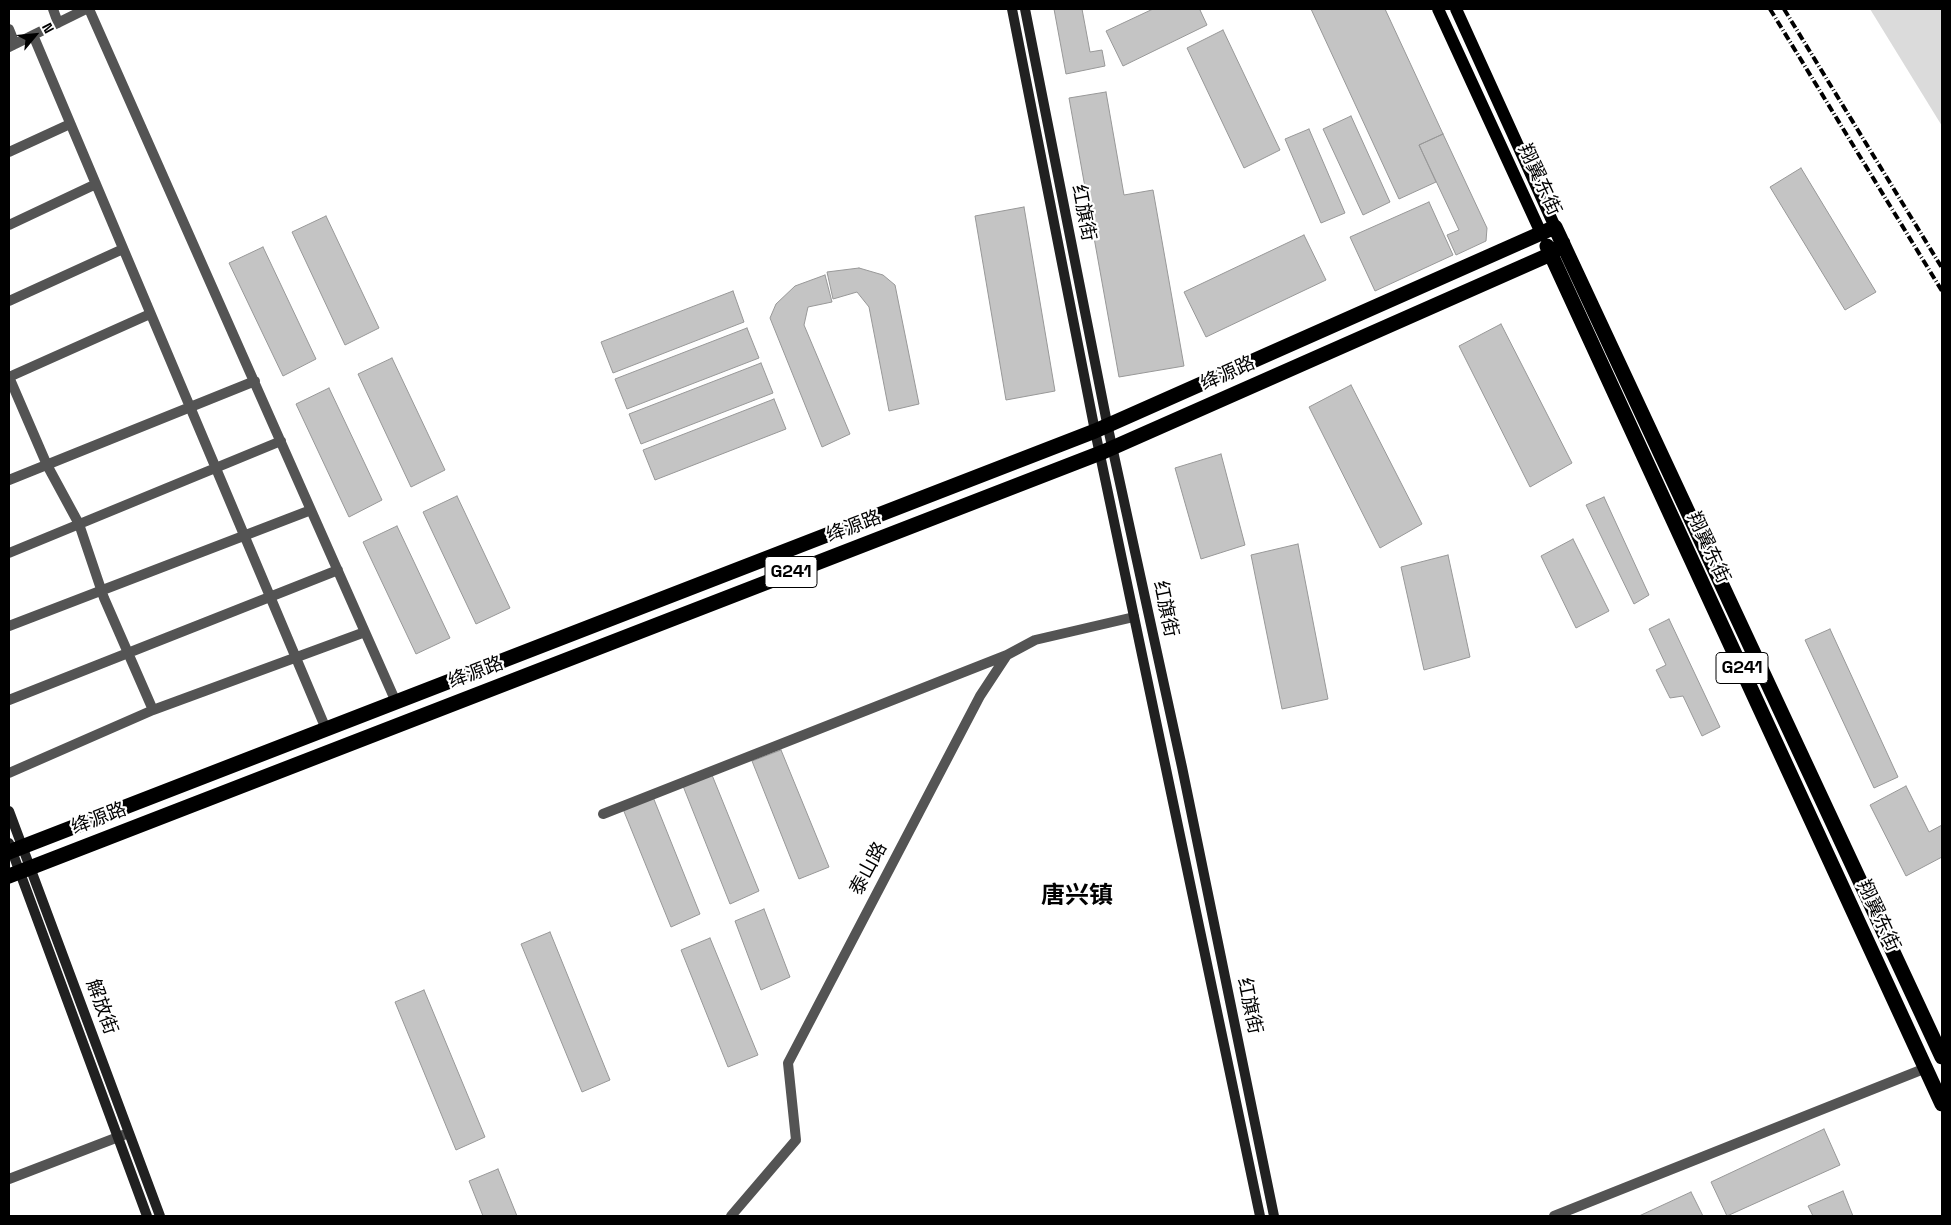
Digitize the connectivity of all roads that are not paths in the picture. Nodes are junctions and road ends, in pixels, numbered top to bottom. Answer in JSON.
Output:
{"nodes":[{"id":1,"x":52,"y":9,"type":"edge"},
{"id":2,"x":88,"y":9,"type":"edge"},
{"id":3,"x":1012,"y":9,"type":"edge"},
{"id":4,"x":1025,"y":9,"type":"edge"},
{"id":5,"x":1438,"y":9,"type":"edge"},
{"id":6,"x":1456,"y":9,"type":"edge"},
{"id":7,"x":58,"y":23,"type":"junction"},
{"id":8,"x":9,"y":29,"type":"edge"},
{"id":9,"x":33,"y":35,"type":"junction"},
{"id":10,"x":12,"y":46,"type":"edge"},
{"id":11,"x":70,"y":124,"type":"junction"},
{"id":12,"x":9,"y":152,"type":"edge"},
{"id":13,"x":96,"y":184,"type":"junction"},
{"id":14,"x":9,"y":225,"type":"edge"},
{"id":15,"x":1548,"y":230,"type":"junction"},
{"id":16,"x":1563,"y":243,"type":"junction"},
{"id":17,"x":123,"y":248,"type":"junction"},
{"id":18,"x":1551,"y":254,"type":"junction"},
{"id":19,"x":9,"y":301,"type":"edge"},
{"id":20,"x":150,"y":314,"type":"junction"},
{"id":21,"x":9,"y":377,"type":"edge"},
{"id":22,"x":255,"y":381,"type":"junction"},
{"id":23,"x":190,"y":407,"type":"junction"},
{"id":24,"x":1101,"y":428,"type":"junction"},
{"id":25,"x":281,"y":441,"type":"junction"},
{"id":26,"x":1106,"y":450,"type":"junction"},
{"id":27,"x":48,"y":465,"type":"junction"},
{"id":28,"x":218,"y":468,"type":"junction"},
{"id":29,"x":9,"y":480,"type":"edge"},
{"id":30,"x":311,"y":510,"type":"junction"},
{"id":31,"x":79,"y":524,"type":"junction"},
{"id":32,"x":246,"y":537,"type":"junction"},
{"id":33,"x":9,"y":553,"type":"edge"},
{"id":34,"x":338,"y":570,"type":"junction"},
{"id":35,"x":101,"y":589,"type":"junction"},
{"id":36,"x":271,"y":595,"type":"junction"},
{"id":37,"x":1134,"y":617,"type":"junction"},
{"id":38,"x":9,"y":626,"type":"edge"},
{"id":39,"x":365,"y":632,"type":"junction"},
{"id":40,"x":128,"y":652,"type":"junction"},
{"id":41,"x":1007,"y":655,"type":"junction"},
{"id":42,"x":297,"y":657,"type":"junction"},
{"id":43,"x":9,"y":700,"type":"edge"},
{"id":44,"x":396,"y":702,"type":"junction"},
{"id":45,"x":153,"y":710,"type":"junction"},
{"id":46,"x":326,"y":729,"type":"junction"},
{"id":47,"x":9,"y":773,"type":"edge"},
{"id":48,"x":9,"y":811,"type":"edge"},
{"id":49,"x":603,"y":814,"type":"dead end"},
{"id":50,"x":13,"y":848,"type":"edge"},
{"id":51,"x":20,"y":872,"type":"edge"},
{"id":52,"x":1942,"y":1057,"type":"edge"},
{"id":53,"x":1926,"y":1068,"type":"junction"},
{"id":54,"x":1942,"y":1104,"type":"edge"},
{"id":55,"x":129,"y":1132,"type":"junction"},
{"id":56,"x":118,"y":1137,"type":"junction"},
{"id":57,"x":9,"y":1179,"type":"edge"},
{"id":58,"x":147,"y":1216,"type":"edge"},
{"id":59,"x":160,"y":1216,"type":"edge"},
{"id":60,"x":731,"y":1216,"type":"edge"},
{"id":61,"x":1260,"y":1216,"type":"edge"},
{"id":62,"x":1274,"y":1216,"type":"edge"},
{"id":63,"x":1554,"y":1216,"type":"edge"}],
"edges":[{"from":1,"to":7,"type":"street"},
{"from":2,"to":7,"type":"street"},
{"from":2,"to":22,"type":"street"},
{"from":3,"to":24,"type":"main road","name":"红旗街"},
{"from":4,"to":24,"type":"main road","name":"红旗街"},
{"from":5,"to":15,"type":"main road","name":"翔翼东街"},
{"from":6,"to":15,"type":"main road","name":"翔翼东街"},
{"from":7,"to":9,"type":"street"},
{"from":8,"to":10,"type":"street"},
{"from":9,"to":10,"type":"street"},
{"from":9,"to":11,"type":"street"},
{"from":11,"to":12,"type":"street"},
{"from":11,"to":13,"type":"street"},
{"from":13,"to":14,"type":"street"},
{"from":13,"to":17,"type":"street"},
{"from":15,"to":16,"type":"highway","name":"翔翼东街","number":"G241"},
{"from":15,"to":18,"type":"highway","name":"翔翼东街","number":"G241"},
{"from":15,"to":24,"type":"highway","name":"绛源路","number":"G241"},
{"from":16,"to":18,"type":"highway","name":"绛源路","number":"G241"},
{"from":16,"to":52,"type":"highway","name":"翔翼东街","number":"G241"},
{"from":17,"to":19,"type":"street"},
{"from":17,"to":20,"type":"street"},
{"from":18,"to":26,"type":"highway","name":"绛源路","number":"G241"},
{"from":18,"to":53,"type":"highway","name":"翔翼东街","number":"G241"},
{"from":20,"to":21,"type":"street"},
{"from":20,"to":23,"type":"street"},
{"from":21,"to":27,"type":"street"},
{"from":22,"to":23,"type":"street"},
{"from":22,"to":25,"type":"street"},
{"from":23,"to":27,"type":"street"},
{"from":23,"to":28,"type":"street"},
{"from":24,"to":26,"type":"main road","name":"红旗街"},
{"from":24,"to":44,"type":"highway","name":"绛源路","number":"G241"},
{"from":25,"to":28,"type":"street"},
{"from":25,"to":30,"type":"street"},
{"from":26,"to":37,"type":"main road","name":"红旗街"},
{"from":26,"to":51,"type":"highway","name":"绛源路","number":"G241"},
{"from":26,"to":62,"type":"main road","name":"红旗街"},
{"from":27,"to":29,"type":"street"},
{"from":27,"to":31,"type":"street"},
{"from":28,"to":31,"type":"street"},
{"from":28,"to":32,"type":"street"},
{"from":30,"to":32,"type":"street"},
{"from":30,"to":34,"type":"street"},
{"from":31,"to":33,"type":"street"},
{"from":31,"to":35,"type":"street"},
{"from":32,"to":35,"type":"street"},
{"from":32,"to":36,"type":"street"},
{"from":34,"to":36,"type":"street"},
{"from":34,"to":39,"type":"street"},
{"from":35,"to":38,"type":"street"},
{"from":35,"to":40,"type":"street"},
{"from":36,"to":40,"type":"street"},
{"from":36,"to":42,"type":"street"},
{"from":37,"to":41,"type":"street","name":"泰山路"},
{"from":37,"to":61,"type":"main road","name":"红旗街"},
{"from":39,"to":42,"type":"street"},
{"from":39,"to":44,"type":"street"},
{"from":40,"to":43,"type":"street"},
{"from":40,"to":45,"type":"street"},
{"from":41,"to":49,"type":"street"},
{"from":41,"to":60,"type":"street","name":"泰山路"},
{"from":42,"to":45,"type":"street"},
{"from":42,"to":46,"type":"street"},
{"from":44,"to":46,"type":"highway","name":"绛源路","number":"G241"},
{"from":45,"to":47,"type":"street"},
{"from":46,"to":50,"type":"highway","name":"绛源路","number":"G241"},
{"from":48,"to":50,"type":"main road"},
{"from":50,"to":51,"type":"main road"},
{"from":51,"to":55,"type":"main road","name":"解放街"},
{"from":51,"to":56,"type":"main road"},
{"from":53,"to":54,"type":"highway","name":"翔翼东街","number":"G241"},
{"from":53,"to":63,"type":"street"},
{"from":55,"to":56,"type":"street"},
{"from":55,"to":59,"type":"main road","name":"解放街"},
{"from":56,"to":57,"type":"street"},
{"from":56,"to":58,"type":"main road"}]}
